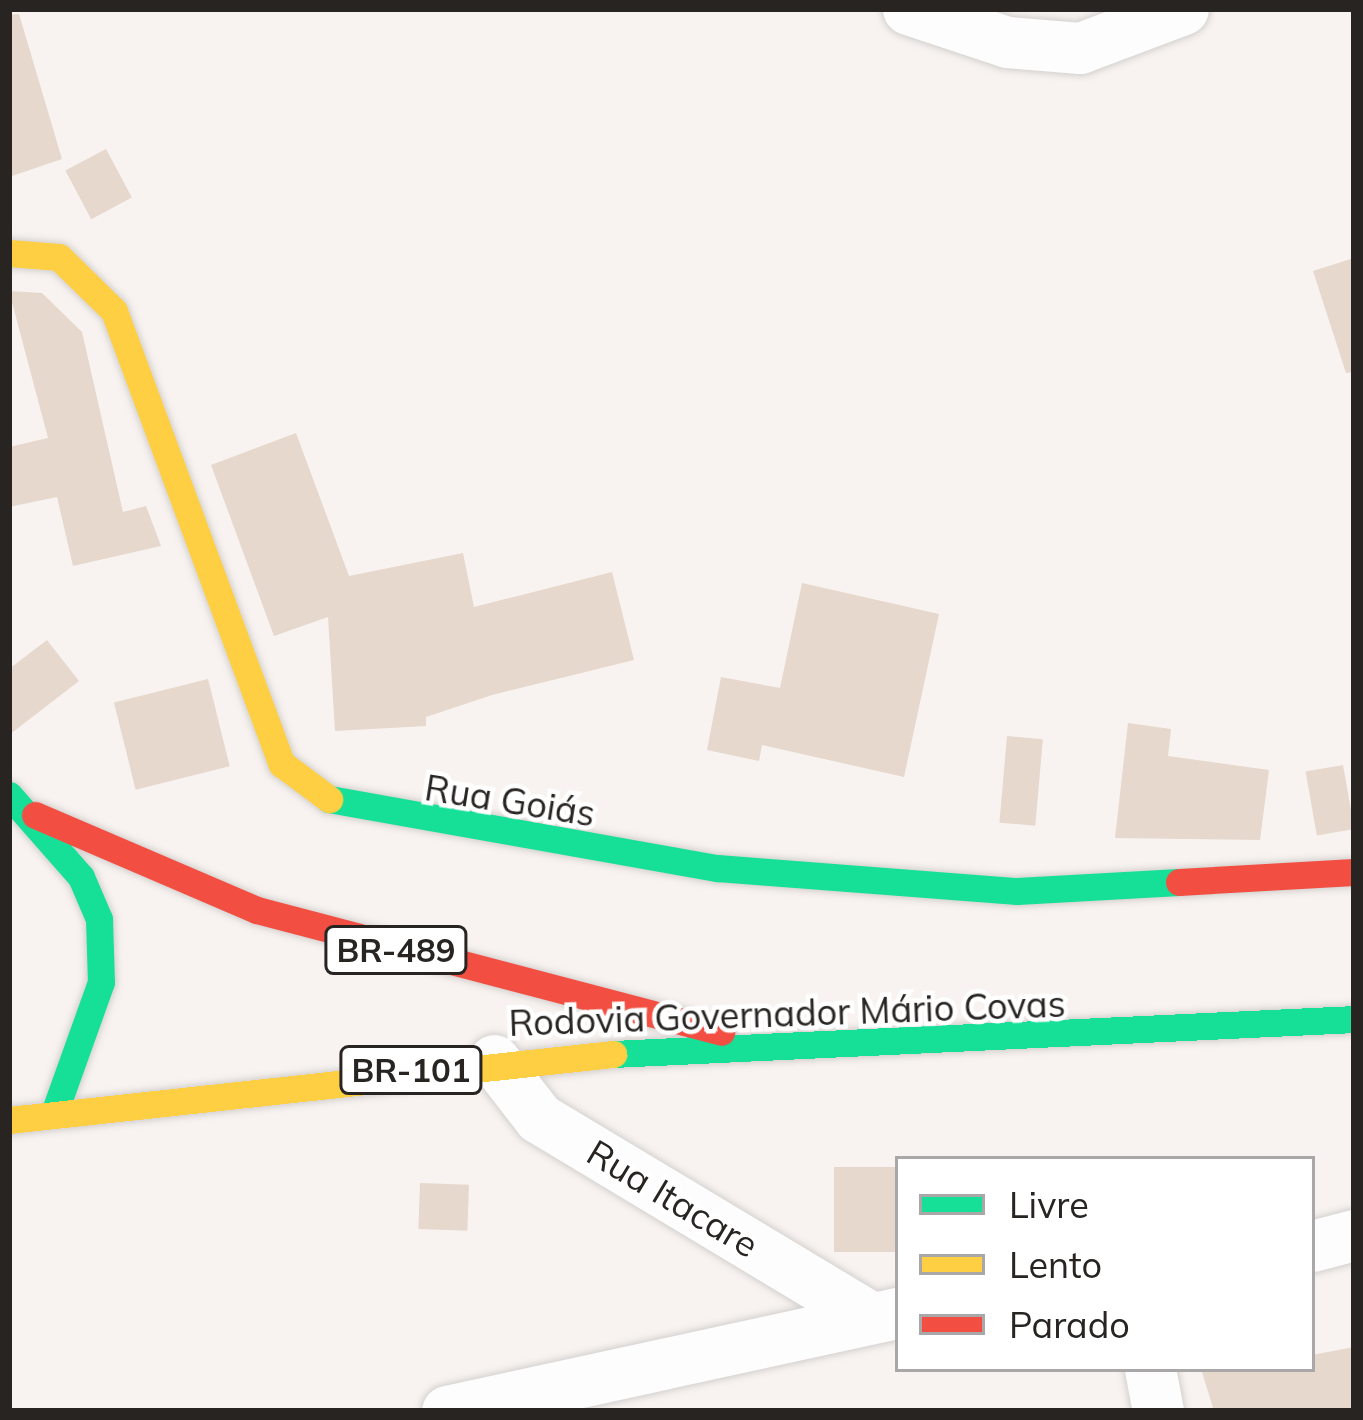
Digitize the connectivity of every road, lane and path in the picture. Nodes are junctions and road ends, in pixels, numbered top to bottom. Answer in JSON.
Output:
{"nodes":[{"id":1,"x":908,"y":9,"type":"edge"},
{"id":2,"x":1183,"y":9,"type":"edge"},
{"id":3,"x":9,"y":253,"type":"edge"},
{"id":4,"x":9,"y":795,"type":"edge"},
{"id":5,"x":35,"y":815,"type":"junction"},
{"id":6,"x":1354,"y":872,"type":"edge"},
{"id":7,"x":1354,"y":1019,"type":"edge"},
{"id":8,"x":770,"y":1047,"type":"junction"},
{"id":9,"x":494,"y":1060,"type":"junction"},
{"id":10,"x":54,"y":1113,"type":"junction"},
{"id":11,"x":9,"y":1120,"type":"edge"},
{"id":12,"x":1354,"y":1235,"type":"edge"},
{"id":13,"x":1315,"y":1245,"type":"edge"},
{"id":14,"x":883,"y":1315,"type":"edge"},
{"id":15,"x":1151,"y":1372,"type":"edge"},
{"id":16,"x":513,"y":1404,"type":"edge"},
{"id":17,"x":447,"y":1411,"type":"edge"},
{"id":18,"x":1158,"y":1411,"type":"edge"}],
"edges":[{"from":1,"to":2,"type":"street"},
{"from":3,"to":6,"type":"main road","name":"Rua Goiás"},
{"from":4,"to":5,"type":"main road","number":"BR-489"},
{"from":5,"to":8,"type":"main road","number":"BR-489"},
{"from":5,"to":10,"type":"main road","number":"BR-489"},
{"from":7,"to":8,"type":"main road","name":"Rodovia Governador Mário Covas","number":"BR-101"},
{"from":8,"to":9,"type":"main road","name":"Rodovia Governador Mário Covas","number":"BR-101"},
{"from":9,"to":10,"type":"main road","name":"Rodovia Governador Mário Covas","number":"BR-101"},
{"from":9,"to":14,"type":"street","name":"Rua Itacare"},
{"from":10,"to":11,"type":"main road","name":"Rodovia Governador Mário Covas","number":"BR-101"},
{"from":12,"to":13,"type":"street"},
{"from":14,"to":16,"type":"street"},
{"from":15,"to":18,"type":"street"},
{"from":16,"to":17,"type":"street"}]}
